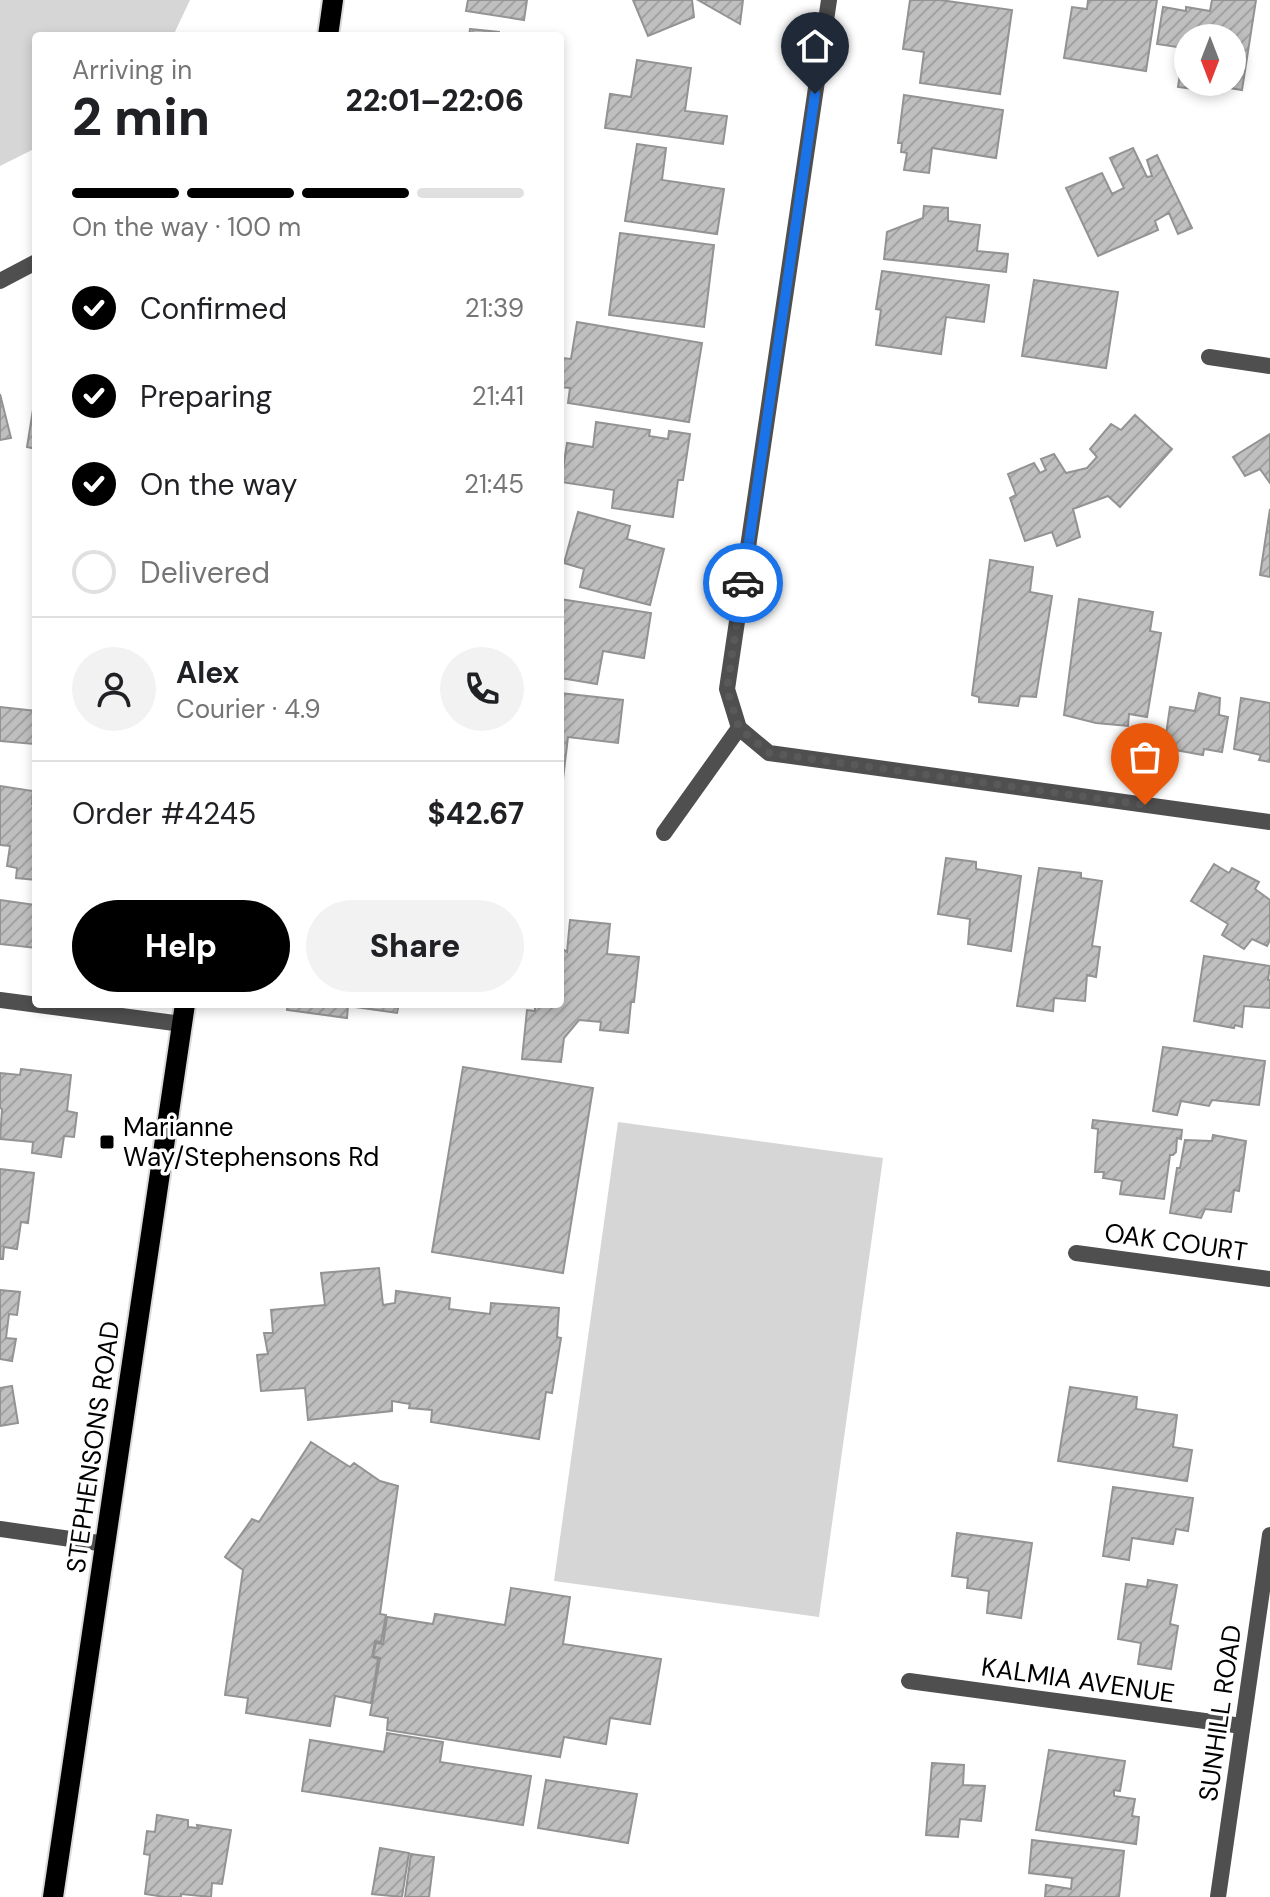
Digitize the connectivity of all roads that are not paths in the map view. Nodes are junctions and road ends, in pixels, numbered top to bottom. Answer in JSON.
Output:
{"nodes":[{"id":1,"x":333,"y":0,"type":"edge"},
{"id":2,"x":829,"y":0,"type":"edge"},
{"id":3,"x":329,"y":32,"type":"edge"},
{"id":4,"x":32,"y":264,"type":"edge"},
{"id":5,"x":0,"y":281,"type":"edge"},
{"id":6,"x":1209,"y":357,"type":"dead end"},
{"id":7,"x":1270,"y":366,"type":"edge"},
{"id":8,"x":739,"y":728,"type":"junction"},
{"id":9,"x":1270,"y":822,"type":"edge"},
{"id":10,"x":664,"y":833,"type":"dead end"},
{"id":11,"x":0,"y":1000,"type":"edge"},
{"id":12,"x":32,"y":1002,"type":"edge"},
{"id":13,"x":105,"y":1008,"type":"edge"},
{"id":14,"x":184,"y":1014,"type":"edge"},
{"id":15,"x":1076,"y":1253,"type":"dead end"},
{"id":16,"x":1270,"y":1279,"type":"edge"},
{"id":17,"x":0,"y":1529,"type":"edge"},
{"id":18,"x":1270,"y":1535,"type":"edge"},
{"id":19,"x":106,"y":1544,"type":"junction"},
{"id":20,"x":909,"y":1681,"type":"dead end"},
{"id":21,"x":1242,"y":1726,"type":"junction"},
{"id":22,"x":53,"y":1897,"type":"edge"},
{"id":23,"x":1218,"y":1897,"type":"edge"}],
"edges":[{"from":1,"to":3,"type":"main road"},
{"from":2,"to":8,"type":"street"},
{"from":4,"to":5,"type":"street"},
{"from":6,"to":7,"type":"street"},
{"from":8,"to":9,"type":"street"},
{"from":8,"to":10,"type":"street"},
{"from":11,"to":12,"type":"street"},
{"from":13,"to":14,"type":"street"},
{"from":14,"to":19,"type":"main road","name":"STEPHENSONS ROAD"},
{"from":15,"to":16,"type":"street","name":"OAK COURT"},
{"from":17,"to":19,"type":"street"},
{"from":18,"to":21,"type":"street","name":"SUNHILL ROAD"},
{"from":19,"to":22,"type":"main road","name":"STEPHENSONS ROAD"},
{"from":20,"to":21,"type":"street","name":"KALMIA AVENUE"},
{"from":21,"to":23,"type":"street","name":"SUNHILL ROAD"}]}
